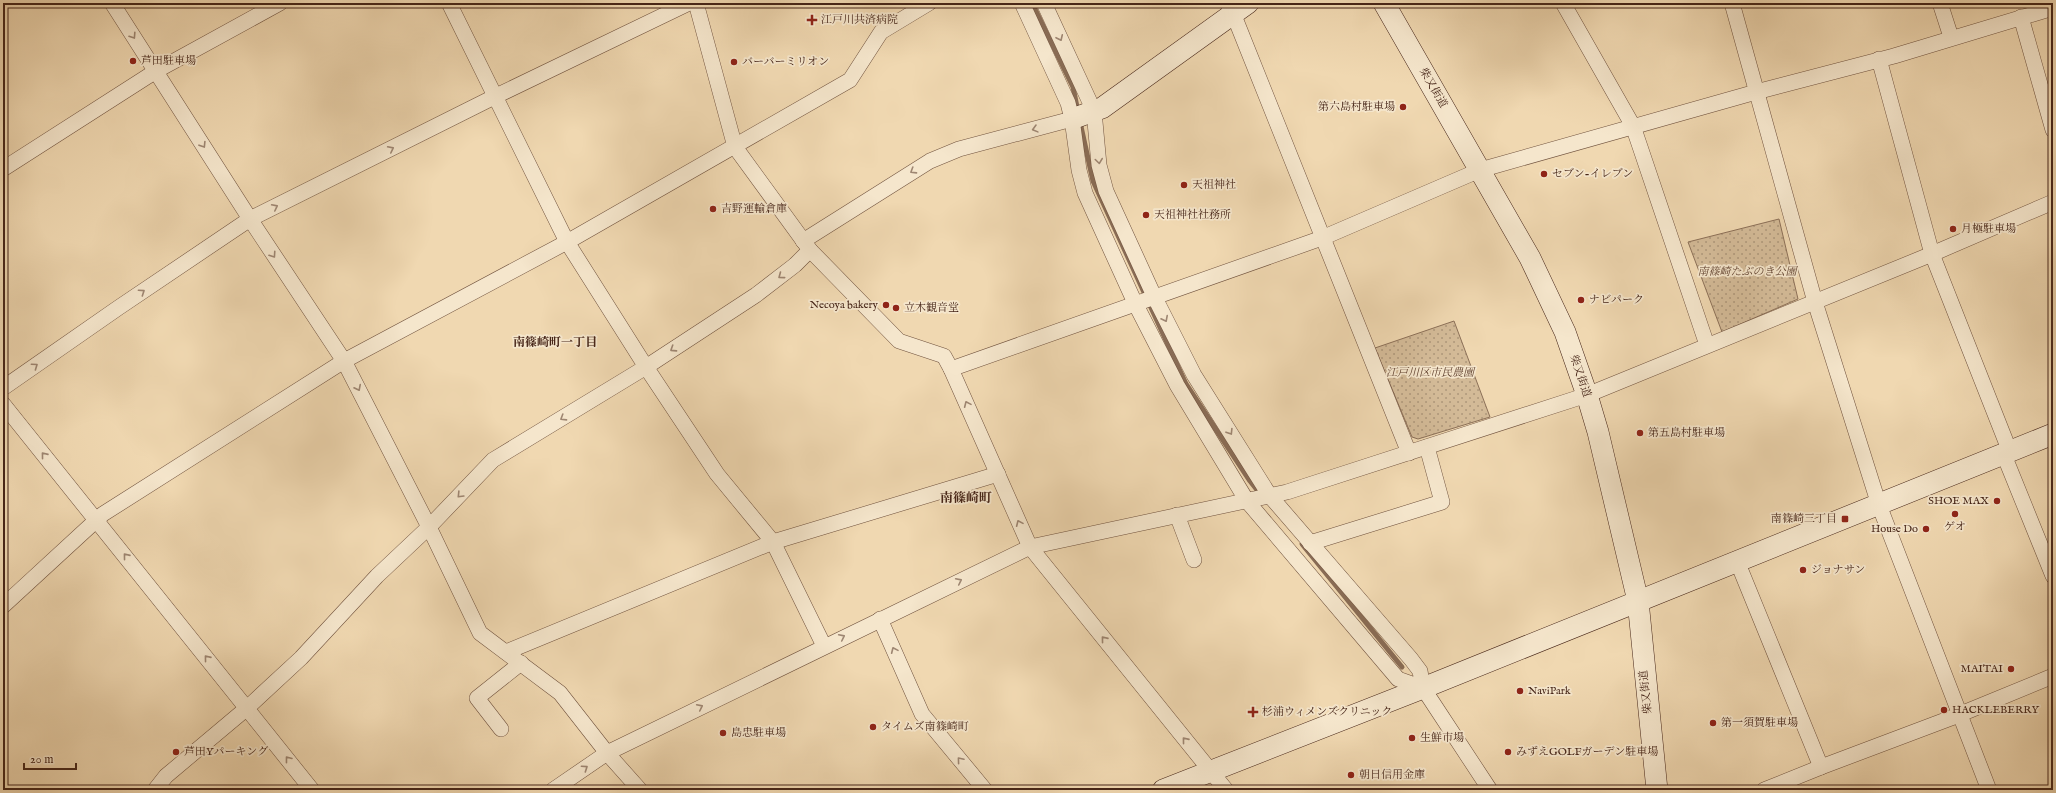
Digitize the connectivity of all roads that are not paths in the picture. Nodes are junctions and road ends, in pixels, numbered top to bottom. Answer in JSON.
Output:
{"nodes":[{"id":1,"x":112,"y":3,"type":"edge"},
{"id":2,"x":280,"y":3,"type":"edge"},
{"id":3,"x":449,"y":3,"type":"edge"},
{"id":4,"x":689,"y":3,"type":"edge"},
{"id":5,"x":696,"y":3,"type":"edge"},
{"id":6,"x":929,"y":3,"type":"edge"},
{"id":7,"x":1022,"y":3,"type":"edge"},
{"id":8,"x":1044,"y":3,"type":"edge"},
{"id":9,"x":1384,"y":3,"type":"edge"},
{"id":10,"x":1563,"y":3,"type":"edge"},
{"id":11,"x":1732,"y":3,"type":"edge"},
{"id":12,"x":1940,"y":3,"type":"edge"},
{"id":13,"x":1236,"y":6,"type":"edge"},
{"id":14,"x":2053,"y":8,"type":"edge"},
{"id":15,"x":2021,"y":17,"type":"junction"},
{"id":16,"x":1952,"y":37,"type":"junction"},
{"id":17,"x":1879,"y":59,"type":"junction"},
{"id":18,"x":156,"y":71,"type":"junction"},
{"id":19,"x":1756,"y":92,"type":"junction"},
{"id":20,"x":494,"y":97,"type":"junction"},
{"id":21,"x":1082,"y":116,"type":"junction"},
{"id":22,"x":1633,"y":126,"type":"junction"},
{"id":23,"x":2053,"y":130,"type":"edge"},
{"id":24,"x":735,"y":147,"type":"junction"},
{"id":25,"x":3,"y":169,"type":"edge"},
{"id":26,"x":1480,"y":170,"type":"junction"},
{"id":27,"x":2053,"y":202,"type":"edge"},
{"id":28,"x":250,"y":220,"type":"junction"},
{"id":29,"x":1322,"y":238,"type":"junction"},
{"id":30,"x":567,"y":242,"type":"junction"},
{"id":31,"x":807,"y":246,"type":"junction"},
{"id":32,"x":1932,"y":254,"type":"junction"},
{"id":33,"x":1154,"y":296,"type":"junction"},
{"id":34,"x":1815,"y":302,"type":"junction"},
{"id":35,"x":1135,"y":303,"type":"junction"},
{"id":36,"x":1707,"y":345,"type":"junction"},
{"id":37,"x":344,"y":361,"type":"junction"},
{"id":38,"x":646,"y":367,"type":"junction"},
{"id":39,"x":951,"y":369,"type":"junction"},
{"id":40,"x":3,"y":388,"type":"edge"},
{"id":41,"x":1587,"y":395,"type":"junction"},
{"id":42,"x":3,"y":404,"type":"edge"},
{"id":43,"x":2053,"y":434,"type":"edge"},
{"id":44,"x":1427,"y":447,"type":"junction"},
{"id":45,"x":1409,"y":453,"type":"junction"},
{"id":46,"x":2007,"y":453,"type":"junction"},
{"id":47,"x":998,"y":474,"type":"junction"},
{"id":48,"x":1270,"y":496,"type":"junction"},
{"id":49,"x":1247,"y":501,"type":"junction"},
{"id":50,"x":1879,"y":505,"type":"junction"},
{"id":51,"x":1177,"y":515,"type":"junction"},
{"id":52,"x":97,"y":520,"type":"junction"},
{"id":53,"x":429,"y":527,"type":"junction"},
{"id":54,"x":773,"y":542,"type":"junction"},
{"id":55,"x":1310,"y":543,"type":"junction"},
{"id":56,"x":1030,"y":547,"type":"junction"},
{"id":57,"x":1194,"y":560,"type":"dead end"},
{"id":58,"x":1737,"y":561,"type":"junction"},
{"id":59,"x":2053,"y":576,"type":"edge"},
{"id":60,"x":1638,"y":601,"type":"junction"},
{"id":61,"x":3,"y":606,"type":"edge"},
{"id":62,"x":880,"y":619,"type":"junction"},
{"id":63,"x":824,"y":646,"type":"junction"},
{"id":64,"x":506,"y":652,"type":"junction"},
{"id":65,"x":521,"y":663,"type":"junction"},
{"id":66,"x":2053,"y":676,"type":"edge"},
{"id":67,"x":1423,"y":688,"type":"junction"},
{"id":68,"x":248,"y":708,"type":"junction"},
{"id":69,"x":1961,"y":714,"type":"junction"},
{"id":70,"x":501,"y":729,"type":"dead end"},
{"id":71,"x":607,"y":753,"type":"junction"},
{"id":72,"x":1821,"y":767,"type":"junction"},
{"id":73,"x":1210,"y":771,"type":"junction"},
{"id":74,"x":155,"y":790,"type":"edge"},
{"id":75,"x":312,"y":790,"type":"edge"},
{"id":76,"x":553,"y":790,"type":"edge"},
{"id":77,"x":640,"y":790,"type":"edge"},
{"id":78,"x":985,"y":790,"type":"edge"},
{"id":79,"x":1163,"y":790,"type":"edge"},
{"id":80,"x":1226,"y":790,"type":"edge"},
{"id":81,"x":1490,"y":790,"type":"edge"},
{"id":82,"x":1656,"y":790,"type":"edge"},
{"id":83,"x":1764,"y":790,"type":"edge"},
{"id":84,"x":1989,"y":790,"type":"edge"}],
"edges":[{"from":1,"to":18,"type":"street","one_way":true},
{"from":2,"to":18,"type":"street"},
{"from":3,"to":20,"type":"street"},
{"from":4,"to":20,"type":"street"},
{"from":5,"to":24,"type":"street"},
{"from":6,"to":24,"type":"street"},
{"from":7,"to":21,"type":"street"},
{"from":8,"to":21,"type":"street","one_way":true},
{"from":9,"to":26,"type":"street","name":"柴又街道"},
{"from":10,"to":22,"type":"street"},
{"from":11,"to":19,"type":"street"},
{"from":12,"to":16,"type":"street"},
{"from":13,"to":21,"type":"street"},
{"from":13,"to":29,"type":"street"},
{"from":14,"to":15,"type":"street"},
{"from":15,"to":16,"type":"street"},
{"from":15,"to":23,"type":"street"},
{"from":16,"to":17,"type":"street"},
{"from":17,"to":19,"type":"street"},
{"from":17,"to":32,"type":"street"},
{"from":18,"to":25,"type":"street"},
{"from":18,"to":28,"type":"street","one_way":true},
{"from":19,"to":22,"type":"street"},
{"from":19,"to":34,"type":"street"},
{"from":28,"to":20,"type":"street","one_way":true},
{"from":20,"to":30,"type":"street"},
{"from":21,"to":31,"type":"street","one_way":true},
{"from":21,"to":33,"type":"street","one_way":true},
{"from":21,"to":35,"type":"street"},
{"from":22,"to":26,"type":"street"},
{"from":22,"to":36,"type":"street"},
{"from":24,"to":30,"type":"street"},
{"from":24,"to":31,"type":"street"},
{"from":26,"to":29,"type":"street"},
{"from":26,"to":41,"type":"street","name":"柴又街道"},
{"from":27,"to":32,"type":"street"},
{"from":28,"to":37,"type":"street","one_way":true},
{"from":40,"to":28,"type":"street","one_way":true},
{"from":29,"to":33,"type":"street"},
{"from":29,"to":45,"type":"street"},
{"from":30,"to":37,"type":"street"},
{"from":30,"to":38,"type":"street"},
{"from":31,"to":38,"type":"street","one_way":true},
{"from":31,"to":39,"type":"street"},
{"from":32,"to":34,"type":"street"},
{"from":32,"to":46,"type":"street"},
{"from":33,"to":35,"type":"street"},
{"from":33,"to":48,"type":"street","one_way":true},
{"from":34,"to":36,"type":"street"},
{"from":34,"to":50,"type":"street"},
{"from":35,"to":39,"type":"street"},
{"from":35,"to":49,"type":"street"},
{"from":36,"to":41,"type":"street"},
{"from":37,"to":52,"type":"street"},
{"from":37,"to":53,"type":"street","one_way":true},
{"from":38,"to":53,"type":"street","one_way":true},
{"from":38,"to":54,"type":"street"},
{"from":47,"to":39,"type":"street","one_way":true},
{"from":41,"to":44,"type":"street"},
{"from":41,"to":60,"type":"street","name":"柴又街道"},
{"from":52,"to":42,"type":"street","one_way":true},
{"from":43,"to":46,"type":"street"},
{"from":44,"to":45,"type":"street"},
{"from":44,"to":55,"type":"street"},
{"from":45,"to":48,"type":"street"},
{"from":46,"to":50,"type":"street"},
{"from":46,"to":59,"type":"street"},
{"from":47,"to":54,"type":"street"},
{"from":56,"to":47,"type":"street","one_way":true},
{"from":48,"to":49,"type":"street"},
{"from":48,"to":55,"type":"street"},
{"from":49,"to":51,"type":"street"},
{"from":49,"to":67,"type":"street"},
{"from":50,"to":58,"type":"street"},
{"from":50,"to":69,"type":"street"},
{"from":51,"to":56,"type":"street"},
{"from":51,"to":57,"type":"street"},
{"from":52,"to":61,"type":"street"},
{"from":68,"to":52,"type":"street","one_way":true},
{"from":53,"to":64,"type":"street"},
{"from":53,"to":68,"type":"street"},
{"from":54,"to":63,"type":"street"},
{"from":54,"to":64,"type":"street"},
{"from":55,"to":67,"type":"street"},
{"from":62,"to":56,"type":"street","one_way":true},
{"from":73,"to":56,"type":"street","one_way":true},
{"from":58,"to":60,"type":"street"},
{"from":58,"to":72,"type":"street"},
{"from":60,"to":67,"type":"street"},
{"from":60,"to":82,"type":"street","name":"柴又街道"},
{"from":63,"to":62,"type":"street","one_way":true},
{"from":78,"to":62,"type":"street","one_way":true},
{"from":71,"to":63,"type":"street","one_way":true},
{"from":64,"to":65,"type":"street"},
{"from":65,"to":70,"type":"street"},
{"from":65,"to":71,"type":"street"},
{"from":66,"to":69,"type":"street"},
{"from":67,"to":73,"type":"street"},
{"from":67,"to":81,"type":"street"},
{"from":68,"to":74,"type":"street"},
{"from":75,"to":68,"type":"street","one_way":true},
{"from":69,"to":72,"type":"street"},
{"from":69,"to":84,"type":"street"},
{"from":76,"to":71,"type":"street","one_way":true},
{"from":71,"to":77,"type":"street"},
{"from":72,"to":83,"type":"street"},
{"from":73,"to":79,"type":"street"},
{"from":73,"to":80,"type":"street"}]}
